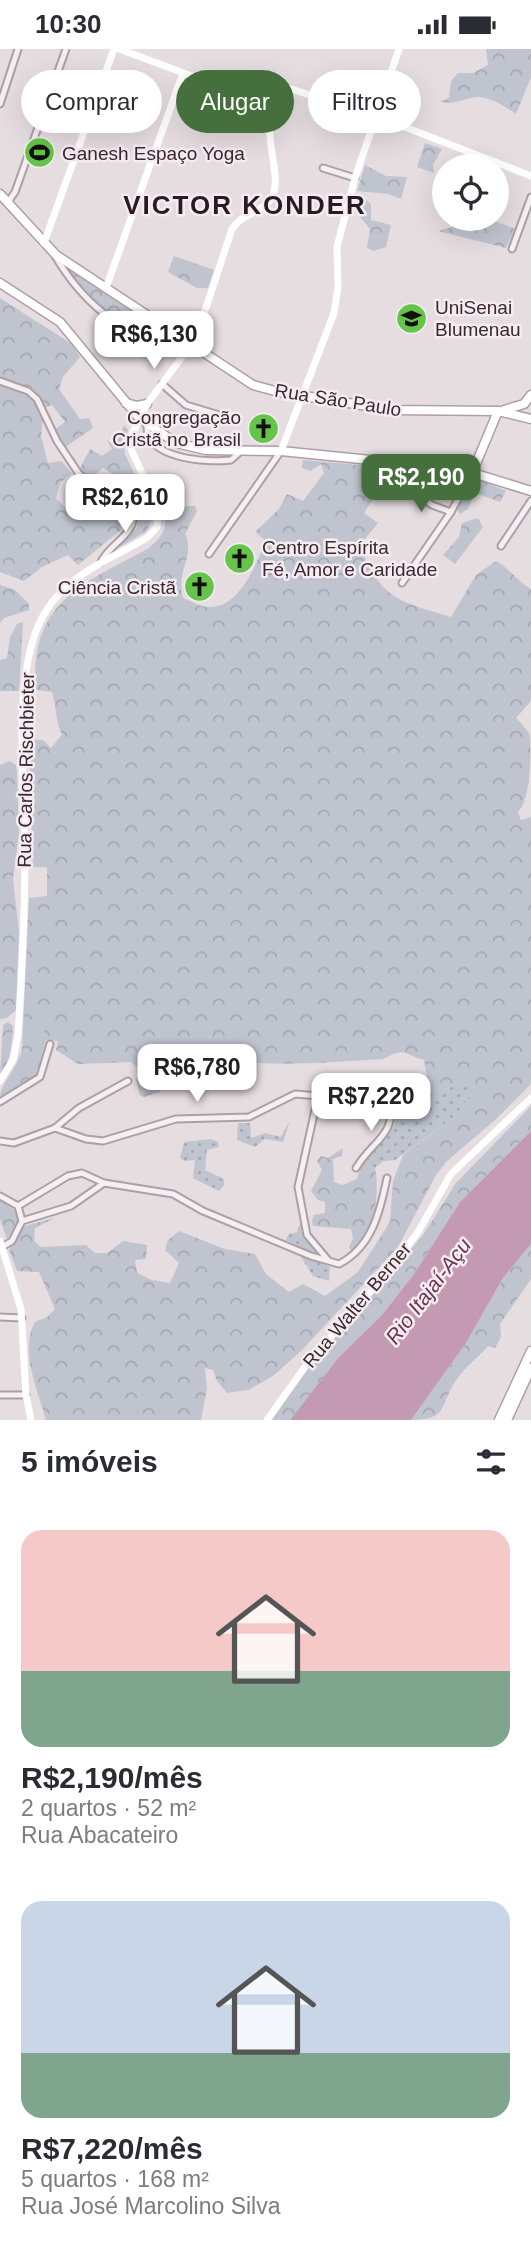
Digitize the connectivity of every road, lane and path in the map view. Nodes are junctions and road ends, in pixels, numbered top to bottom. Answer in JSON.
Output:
{"nodes":[{"id":1,"x":18,"y":49,"type":"edge"},
{"id":2,"x":66,"y":49,"type":"edge"},
{"id":3,"x":116,"y":49,"type":"edge"},
{"id":4,"x":399,"y":49,"type":"edge"},
{"id":5,"x":139,"y":53,"type":"edge"},
{"id":6,"x":176,"y":70,"type":"edge"},
{"id":7,"x":392,"y":70,"type":"edge"},
{"id":8,"x":176,"y":93,"type":"edge"},
{"id":9,"x":0,"y":104,"type":"edge"},
{"id":10,"x":270,"y":133,"type":"edge"},
{"id":11,"x":370,"y":133,"type":"edge"},
{"id":12,"x":419,"y":133,"type":"edge"},
{"id":13,"x":323,"y":168,"type":"dead end"},
{"id":14,"x":531,"y":176,"type":"edge"},
{"id":15,"x":355,"y":178,"type":"junction"},
{"id":16,"x":0,"y":194,"type":"edge"},
{"id":17,"x":531,"y":197,"type":"edge"},
{"id":18,"x":8,"y":202,"type":"junction"},
{"id":19,"x":44,"y":243,"type":"junction"},
{"id":20,"x":512,"y":249,"type":"dead end"},
{"id":21,"x":52,"y":251,"type":"junction"},
{"id":22,"x":0,"y":283,"type":"edge"},
{"id":23,"x":106,"y":288,"type":"junction"},
{"id":24,"x":166,"y":327,"type":"junction"},
{"id":25,"x":183,"y":338,"type":"junction"},
{"id":26,"x":193,"y":345,"type":"junction"},
{"id":27,"x":183,"y":357,"type":"junction"},
{"id":28,"x":0,"y":381,"type":"edge"},
{"id":29,"x":162,"y":384,"type":"junction"},
{"id":30,"x":304,"y":395,"type":"junction"},
{"id":31,"x":530,"y":398,"type":"edge"},
{"id":32,"x":126,"y":403,"type":"junction"},
{"id":33,"x":146,"y":404,"type":"junction"},
{"id":34,"x":498,"y":411,"type":"junction"},
{"id":35,"x":219,"y":415,"type":"dead end"},
{"id":36,"x":139,"y":418,"type":"junction"},
{"id":37,"x":531,"y":419,"type":"edge"},
{"id":38,"x":147,"y":430,"type":"junction"},
{"id":39,"x":130,"y":439,"type":"junction"},
{"id":40,"x":241,"y":451,"type":"junction"},
{"id":41,"x":281,"y":451,"type":"junction"},
{"id":42,"x":473,"y":471,"type":"junction"},
{"id":43,"x":406,"y":487,"type":"dead end"},
{"id":44,"x":531,"y":491,"type":"edge"},
{"id":45,"x":531,"y":501,"type":"edge"},
{"id":46,"x":451,"y":512,"type":"junction"},
{"id":47,"x":500,"y":546,"type":"dead end"},
{"id":48,"x":209,"y":554,"type":"dead end"},
{"id":49,"x":101,"y":564,"type":"junction"},
{"id":50,"x":402,"y":583,"type":"dead end"},
{"id":51,"x":50,"y":1044,"type":"dead end"},
{"id":52,"x":0,"y":1081,"type":"edge"},
{"id":53,"x":128,"y":1081,"type":"dead end"},
{"id":54,"x":425,"y":1091,"type":"dead end"},
{"id":55,"x":392,"y":1095,"type":"junction"},
{"id":56,"x":318,"y":1096,"type":"junction"},
{"id":57,"x":531,"y":1098,"type":"edge"},
{"id":58,"x":0,"y":1102,"type":"edge"},
{"id":59,"x":55,"y":1128,"type":"junction"},
{"id":60,"x":0,"y":1141,"type":"edge"},
{"id":61,"x":356,"y":1168,"type":"dead end"},
{"id":62,"x":387,"y":1178,"type":"dead end"},
{"id":63,"x":104,"y":1183,"type":"junction"},
{"id":64,"x":0,"y":1196,"type":"edge"},
{"id":65,"x":18,"y":1206,"type":"junction"},
{"id":66,"x":22,"y":1221,"type":"junction"},
{"id":67,"x":1,"y":1244,"type":"edge"},
{"id":68,"x":330,"y":1262,"type":"junction"},
{"id":69,"x":0,"y":1317,"type":"edge"},
{"id":70,"x":22,"y":1318,"type":"junction"},
{"id":71,"x":531,"y":1351,"type":"edge"},
{"id":72,"x":531,"y":1368,"type":"edge"},
{"id":73,"x":0,"y":1395,"type":"edge"},
{"id":74,"x":26,"y":1395,"type":"junction"},
{"id":75,"x":31,"y":1420,"type":"edge"},
{"id":76,"x":267,"y":1420,"type":"edge"},
{"id":77,"x":499,"y":1420,"type":"edge"},
{"id":78,"x":507,"y":1420,"type":"edge"}],
"edges":[{"from":1,"to":9,"type":"street"},
{"from":2,"to":18,"type":"street"},
{"from":3,"to":5,"type":"street"},
{"from":3,"to":19,"type":"street"},
{"from":4,"to":7,"type":"street"},
{"from":5,"to":6,"type":"street"},
{"from":8,"to":23,"type":"street"},
{"from":10,"to":26,"type":"street"},
{"from":11,"to":15,"type":"street"},
{"from":12,"to":14,"type":"street"},
{"from":13,"to":15,"type":"street"},
{"from":15,"to":30,"type":"street"},
{"from":16,"to":18,"type":"main road","name":"Rua São Paulo"},
{"from":17,"to":20,"type":"street"},
{"from":18,"to":19,"type":"main road","name":"Rua São Paulo"},
{"from":19,"to":21,"type":"main road","name":"Rua São Paulo"},
{"from":21,"to":23,"type":"main road","name":"Rua São Paulo"},
{"from":21,"to":24,"type":"street"},
{"from":22,"to":32,"type":"main road"},
{"from":23,"to":24,"type":"main road","name":"Rua São Paulo"},
{"from":24,"to":25,"type":"main road","name":"Rua São Paulo"},
{"from":25,"to":26,"type":"main road","name":"Rua São Paulo"},
{"from":25,"to":27,"type":"street"},
{"from":26,"to":27,"type":"street"},
{"from":26,"to":30,"type":"main road","name":"Rua São Paulo"},
{"from":27,"to":29,"type":"street"},
{"from":28,"to":49,"type":"street"},
{"from":29,"to":33,"type":"street"},
{"from":29,"to":35,"type":"street"},
{"from":30,"to":34,"type":"main road","name":"Rua São Paulo"},
{"from":30,"to":41,"type":"street"},
{"from":31,"to":34,"type":"main road"},
{"from":32,"to":33,"type":"main road"},
{"from":32,"to":36,"type":"main road"},
{"from":33,"to":36,"type":"street"},
{"from":34,"to":37,"type":"main road","name":"Rua São Paulo"},
{"from":34,"to":42,"type":"main road"},
{"from":36,"to":38,"type":"main road"},
{"from":36,"to":39,"type":"street"},
{"from":38,"to":39,"type":"street"},
{"from":38,"to":40,"type":"main road"},
{"from":38,"to":40,"type":"street"},
{"from":39,"to":49,"type":"street","name":"Rua Carlos Rischbieter"},
{"from":40,"to":41,"type":"main road"},
{"from":41,"to":42,"type":"main road"},
{"from":41,"to":48,"type":"street"},
{"from":42,"to":44,"type":"main road"},
{"from":42,"to":46,"type":"street"},
{"from":43,"to":46,"type":"street"},
{"from":45,"to":47,"type":"street"},
{"from":46,"to":50,"type":"street"},
{"from":49,"to":52,"type":"street","name":"Rua Carlos Rischbieter"},
{"from":51,"to":58,"type":"street"},
{"from":53,"to":59,"type":"street"},
{"from":54,"to":55,"type":"street"},
{"from":55,"to":56,"type":"street"},
{"from":55,"to":61,"type":"street"},
{"from":56,"to":59,"type":"street"},
{"from":56,"to":68,"type":"street"},
{"from":57,"to":76,"type":"street","name":"Rua Walter Berner"},
{"from":59,"to":60,"type":"street"},
{"from":62,"to":68,"type":"street"},
{"from":63,"to":65,"type":"street"},
{"from":63,"to":66,"type":"street"},
{"from":63,"to":68,"type":"street"},
{"from":64,"to":65,"type":"street"},
{"from":65,"to":66,"type":"street"},
{"from":66,"to":67,"type":"street"},
{"from":67,"to":70,"type":"street"},
{"from":69,"to":70,"type":"street"},
{"from":70,"to":74,"type":"street"},
{"from":71,"to":77,"type":"main road"},
{"from":72,"to":78,"type":"main road"},
{"from":73,"to":74,"type":"street"},
{"from":74,"to":75,"type":"street"}]}
